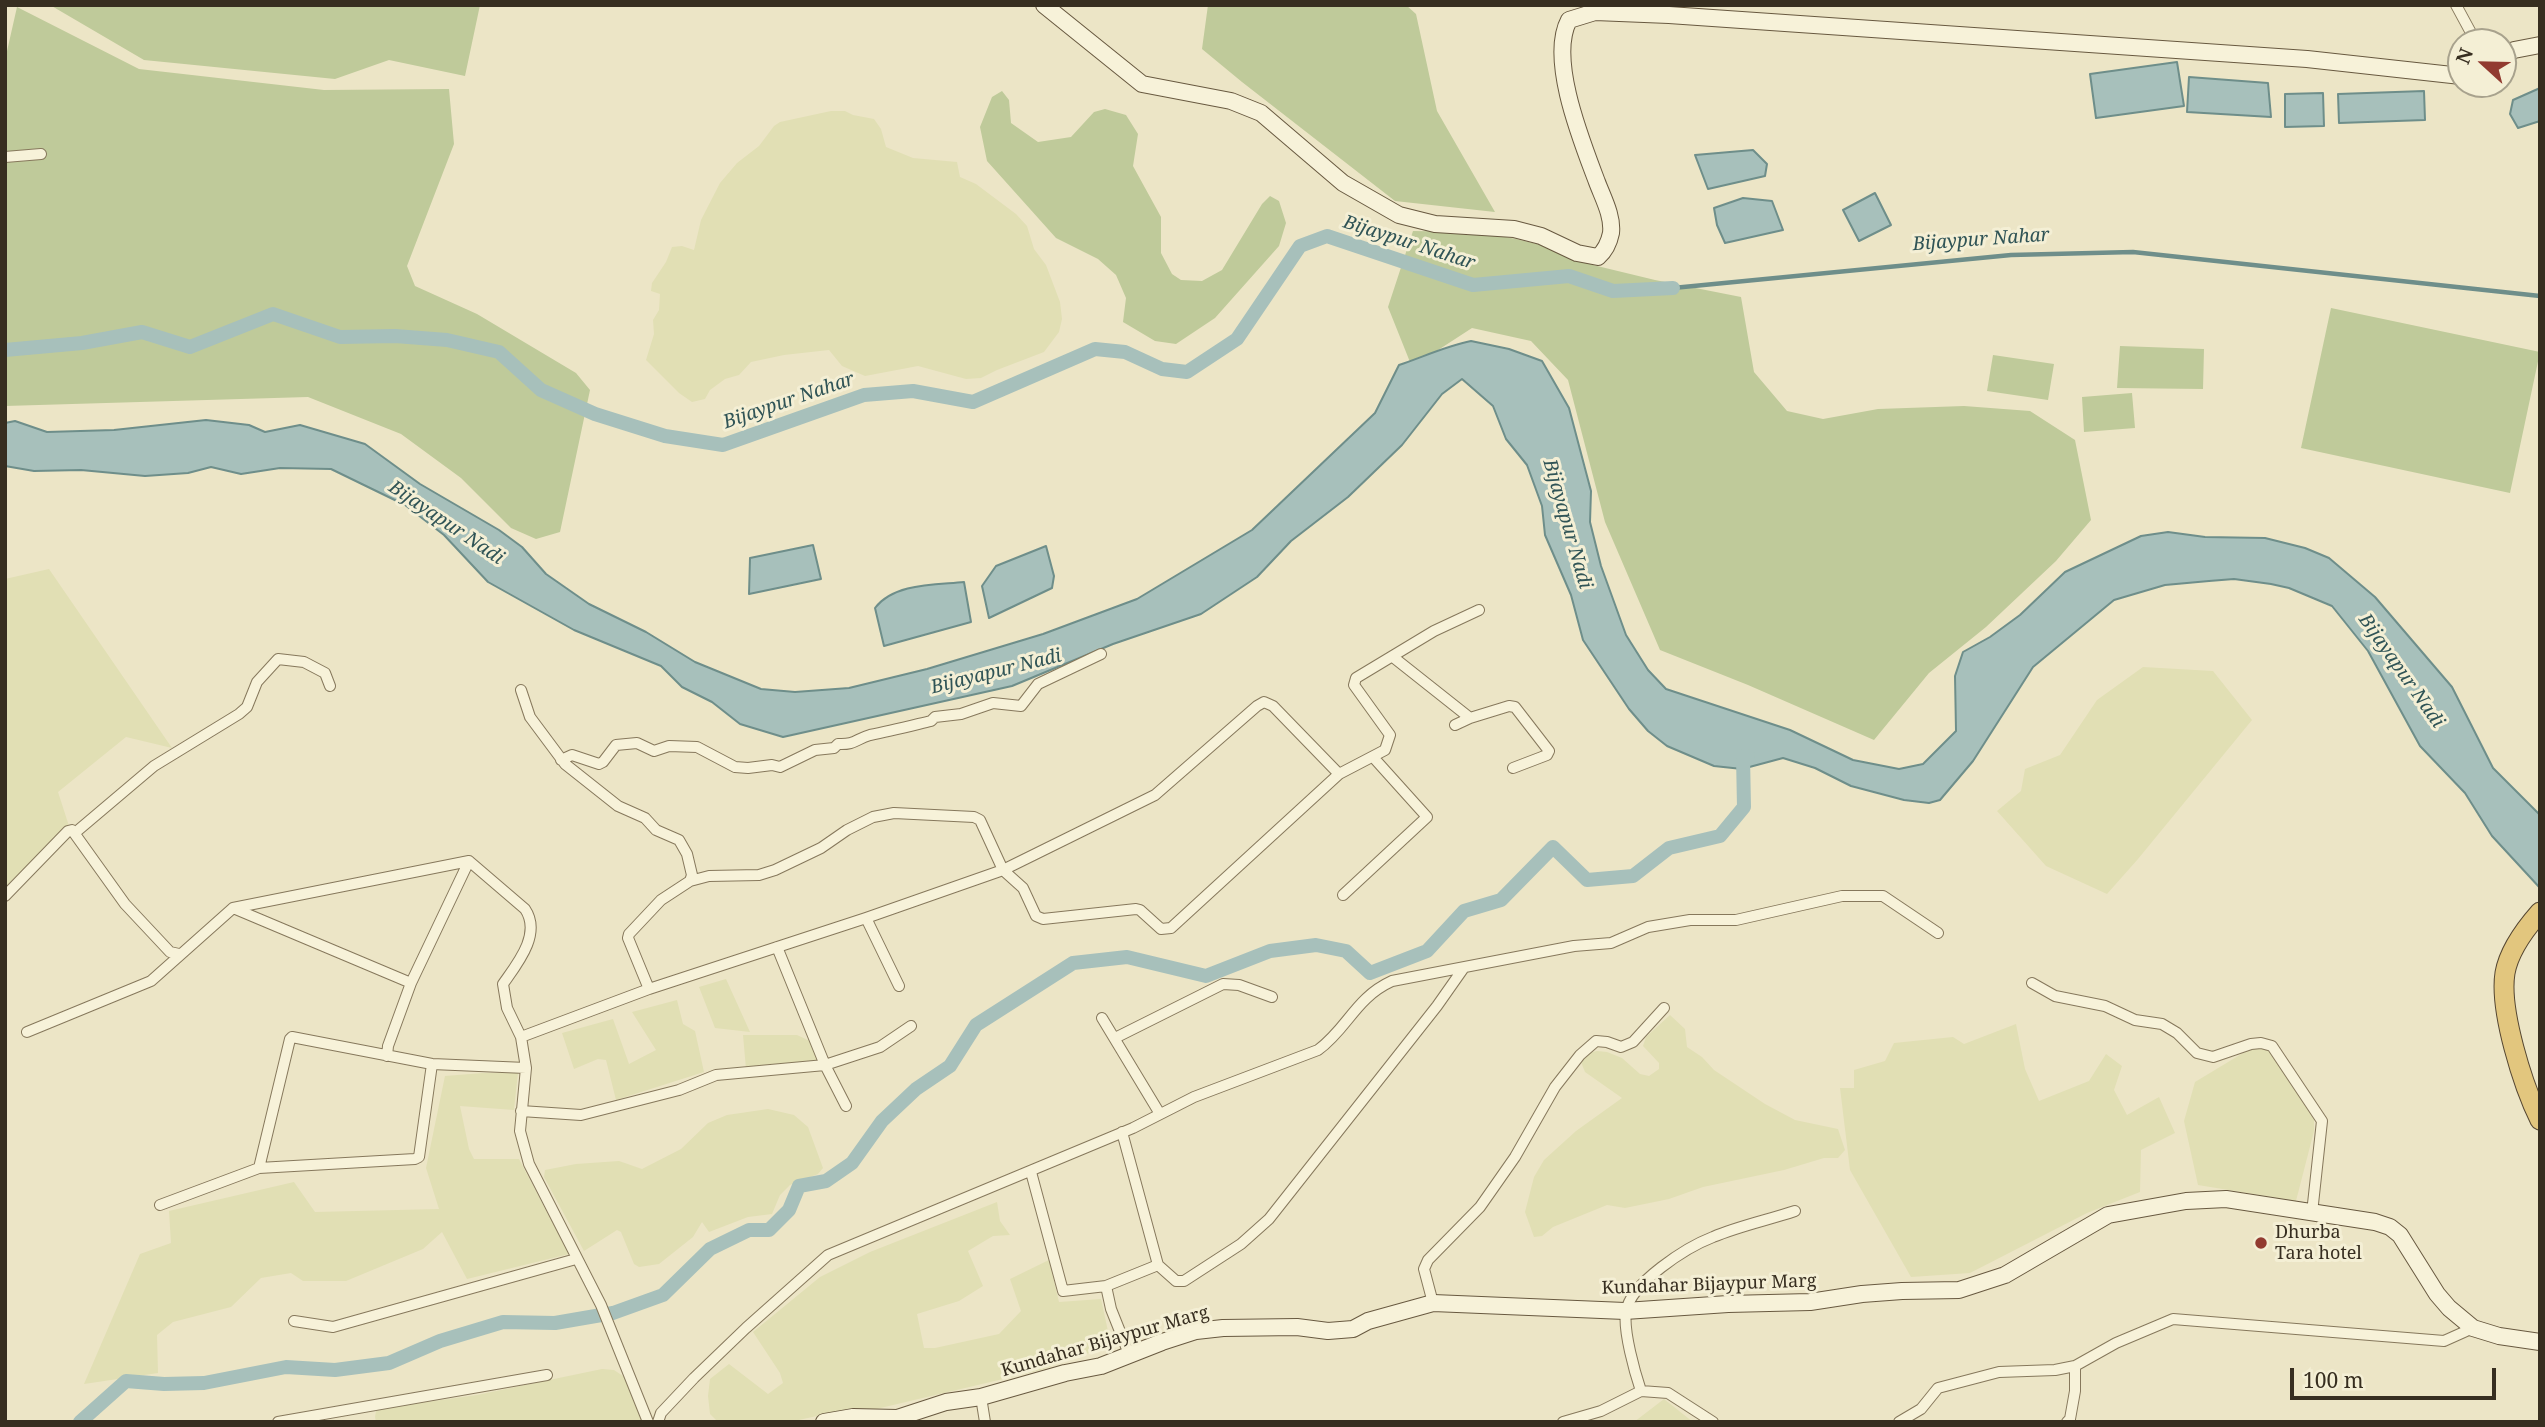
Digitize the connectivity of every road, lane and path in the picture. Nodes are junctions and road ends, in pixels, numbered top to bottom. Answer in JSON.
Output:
{"nodes":[{"id":1,"x":1044,"y":5,"type":"edge"},
{"id":2,"x":2456,"y":5,"type":"edge"},
{"id":3,"x":1568,"y":13,"type":"edge"},
{"id":4,"x":2468,"y":28,"type":"edge"},
{"id":5,"x":2540,"y":45,"type":"edge"},
{"id":6,"x":2517,"y":49,"type":"edge"},
{"id":7,"x":2447,"y":74,"type":"edge"},
{"id":8,"x":41,"y":154,"type":"dead end"},
{"id":9,"x":5,"y":157,"type":"edge"},
{"id":10,"x":1479,"y":610,"type":"dead end"},
{"id":11,"x":1101,"y":654,"type":"dead end"},
{"id":12,"x":1393,"y":657,"type":"junction"},
{"id":13,"x":330,"y":686,"type":"dead end"},
{"id":14,"x":521,"y":690,"type":"dead end"},
{"id":15,"x":1470,"y":718,"type":"junction"},
{"id":16,"x":1455,"y":725,"type":"dead end"},
{"id":17,"x":1373,"y":757,"type":"junction"},
{"id":18,"x":561,"y":760,"type":"junction"},
{"id":19,"x":1513,"y":768,"type":"dead end"},
{"id":20,"x":1339,"y":774,"type":"junction"},
{"id":21,"x":76,"y":832,"type":"junction"},
{"id":22,"x":469,"y":861,"type":"junction"},
{"id":23,"x":1003,"y":870,"type":"junction"},
{"id":24,"x":690,"y":881,"type":"junction"},
{"id":25,"x":1343,"y":895,"type":"dead end"},
{"id":26,"x":5,"y":896,"type":"edge"},
{"id":27,"x":233,"y":908,"type":"junction"},
{"id":28,"x":2540,"y":912,"type":"edge"},
{"id":29,"x":866,"y":918,"type":"junction"},
{"id":30,"x":1938,"y":933,"type":"dead end"},
{"id":31,"x":777,"y":947,"type":"junction"},
{"id":32,"x":179,"y":954,"type":"junction"},
{"id":33,"x":1463,"y":969,"type":"junction"},
{"id":34,"x":411,"y":983,"type":"junction"},
{"id":35,"x":2032,"y":983,"type":"dead end"},
{"id":36,"x":899,"y":986,"type":"dead end"},
{"id":37,"x":649,"y":989,"type":"junction"},
{"id":38,"x":1272,"y":997,"type":"dead end"},
{"id":39,"x":1664,"y":1008,"type":"dead end"},
{"id":40,"x":1102,"y":1018,"type":"dead end"},
{"id":41,"x":911,"y":1026,"type":"dead end"},
{"id":42,"x":27,"y":1032,"type":"dead end"},
{"id":43,"x":521,"y":1037,"type":"junction"},
{"id":44,"x":1115,"y":1038,"type":"junction"},
{"id":45,"x":387,"y":1056,"type":"junction"},
{"id":46,"x":432,"y":1064,"type":"junction"},
{"id":47,"x":825,"y":1065,"type":"junction"},
{"id":48,"x":526,"y":1068,"type":"junction"},
{"id":49,"x":846,"y":1105,"type":"dead end"},
{"id":50,"x":521,"y":1111,"type":"junction"},
{"id":51,"x":1160,"y":1114,"type":"junction"},
{"id":52,"x":2540,"y":1120,"type":"edge"},
{"id":53,"x":1122,"y":1132,"type":"junction"},
{"id":54,"x":259,"y":1168,"type":"junction"},
{"id":55,"x":1031,"y":1172,"type":"junction"},
{"id":56,"x":160,"y":1205,"type":"dead end"},
{"id":57,"x":1795,"y":1211,"type":"dead end"},
{"id":58,"x":2312,"y":1213,"type":"junction"},
{"id":59,"x":576,"y":1259,"type":"junction"},
{"id":60,"x":1158,"y":1265,"type":"junction"},
{"id":61,"x":1106,"y":1286,"type":"junction"},
{"id":62,"x":1433,"y":1303,"type":"junction"},
{"id":63,"x":1625,"y":1311,"type":"junction"},
{"id":64,"x":294,"y":1321,"type":"dead end"},
{"id":65,"x":2473,"y":1328,"type":"junction"},
{"id":66,"x":2540,"y":1342,"type":"edge"},
{"id":67,"x":1129,"y":1354,"type":"junction"},
{"id":68,"x":2075,"y":1366,"type":"junction"},
{"id":69,"x":547,"y":1375,"type":"dead end"},
{"id":70,"x":1641,"y":1391,"type":"junction"},
{"id":71,"x":981,"y":1397,"type":"junction"},
{"id":72,"x":309,"y":1418,"type":"edge"},
{"id":73,"x":1576,"y":1420,"type":"edge"},
{"id":74,"x":278,"y":1422,"type":"edge"},
{"id":75,"x":648,"y":1422,"type":"edge"},
{"id":76,"x":659,"y":1422,"type":"edge"},
{"id":77,"x":824,"y":1422,"type":"edge"},
{"id":78,"x":985,"y":1422,"type":"edge"},
{"id":79,"x":1563,"y":1422,"type":"edge"},
{"id":80,"x":1713,"y":1422,"type":"edge"},
{"id":81,"x":1899,"y":1422,"type":"edge"},
{"id":82,"x":2067,"y":1422,"type":"edge"}],
"edges":[{"from":1,"to":3,"type":"main road"},
{"from":2,"to":4,"type":"street"},
{"from":3,"to":7,"type":"main road"},
{"from":5,"to":6,"type":"main road"},
{"from":8,"to":9,"type":"street"},
{"from":10,"to":12,"type":"street"},
{"from":11,"to":18,"type":"street"},
{"from":12,"to":15,"type":"street"},
{"from":12,"to":17,"type":"street"},
{"from":13,"to":21,"type":"street"},
{"from":14,"to":18,"type":"street"},
{"from":15,"to":16,"type":"street"},
{"from":15,"to":19,"type":"street"},
{"from":17,"to":20,"type":"street"},
{"from":17,"to":25,"type":"street"},
{"from":18,"to":24,"type":"street"},
{"from":20,"to":23,"type":"street"},
{"from":20,"to":23,"type":"street"},
{"from":21,"to":26,"type":"street"},
{"from":21,"to":32,"type":"street"},
{"from":22,"to":27,"type":"street"},
{"from":22,"to":34,"type":"street"},
{"from":22,"to":43,"type":"street"},
{"from":23,"to":24,"type":"street"},
{"from":23,"to":29,"type":"street"},
{"from":24,"to":37,"type":"street"},
{"from":27,"to":32,"type":"street"},
{"from":27,"to":34,"type":"street"},
{"from":28,"to":52,"type":"highway"},
{"from":29,"to":31,"type":"street"},
{"from":29,"to":36,"type":"street"},
{"from":30,"to":33,"type":"street"},
{"from":31,"to":37,"type":"street"},
{"from":31,"to":47,"type":"street"},
{"from":32,"to":42,"type":"street"},
{"from":33,"to":51,"type":"street"},
{"from":33,"to":60,"type":"street"},
{"from":34,"to":45,"type":"street"},
{"from":35,"to":58,"type":"street"},
{"from":37,"to":43,"type":"street"},
{"from":38,"to":44,"type":"street"},
{"from":39,"to":62,"type":"street"},
{"from":40,"to":44,"type":"street"},
{"from":41,"to":47,"type":"street"},
{"from":43,"to":48,"type":"street"},
{"from":44,"to":51,"type":"street"},
{"from":45,"to":46,"type":"street"},
{"from":45,"to":54,"type":"street"},
{"from":46,"to":48,"type":"street"},
{"from":46,"to":54,"type":"street"},
{"from":47,"to":49,"type":"street"},
{"from":47,"to":50,"type":"street"},
{"from":48,"to":50,"type":"street"},
{"from":50,"to":59,"type":"street"},
{"from":51,"to":53,"type":"street"},
{"from":53,"to":55,"type":"street"},
{"from":53,"to":60,"type":"street"},
{"from":54,"to":56,"type":"street"},
{"from":55,"to":61,"type":"street"},
{"from":55,"to":76,"type":"street"},
{"from":57,"to":63,"type":"street"},
{"from":58,"to":63,"type":"main road","name":"Kundahar Bijaypur Marg"},
{"from":58,"to":65,"type":"main road","name":"Kundahar Bijaypur Marg"},
{"from":59,"to":64,"type":"street"},
{"from":59,"to":75,"type":"street"},
{"from":60,"to":61,"type":"street"},
{"from":61,"to":67,"type":"street"},
{"from":62,"to":63,"type":"main road","name":"Kundahar Bijaypur Marg"},
{"from":62,"to":67,"type":"main road","name":"Kundahar Bijaypur Marg"},
{"from":63,"to":70,"type":"street"},
{"from":65,"to":66,"type":"main road","name":"Kundahar Bijaypur Marg"},
{"from":65,"to":68,"type":"street"},
{"from":67,"to":71,"type":"main road","name":"Kundahar Bijaypur Marg"},
{"from":68,"to":81,"type":"street"},
{"from":68,"to":82,"type":"street"},
{"from":69,"to":72,"type":"street"},
{"from":70,"to":73,"type":"street"},
{"from":70,"to":80,"type":"street"},
{"from":71,"to":77,"type":"main road","name":"Kundahar Bijaypur Marg"},
{"from":71,"to":78,"type":"street"},
{"from":72,"to":74,"type":"street"},
{"from":73,"to":79,"type":"street"}]}
